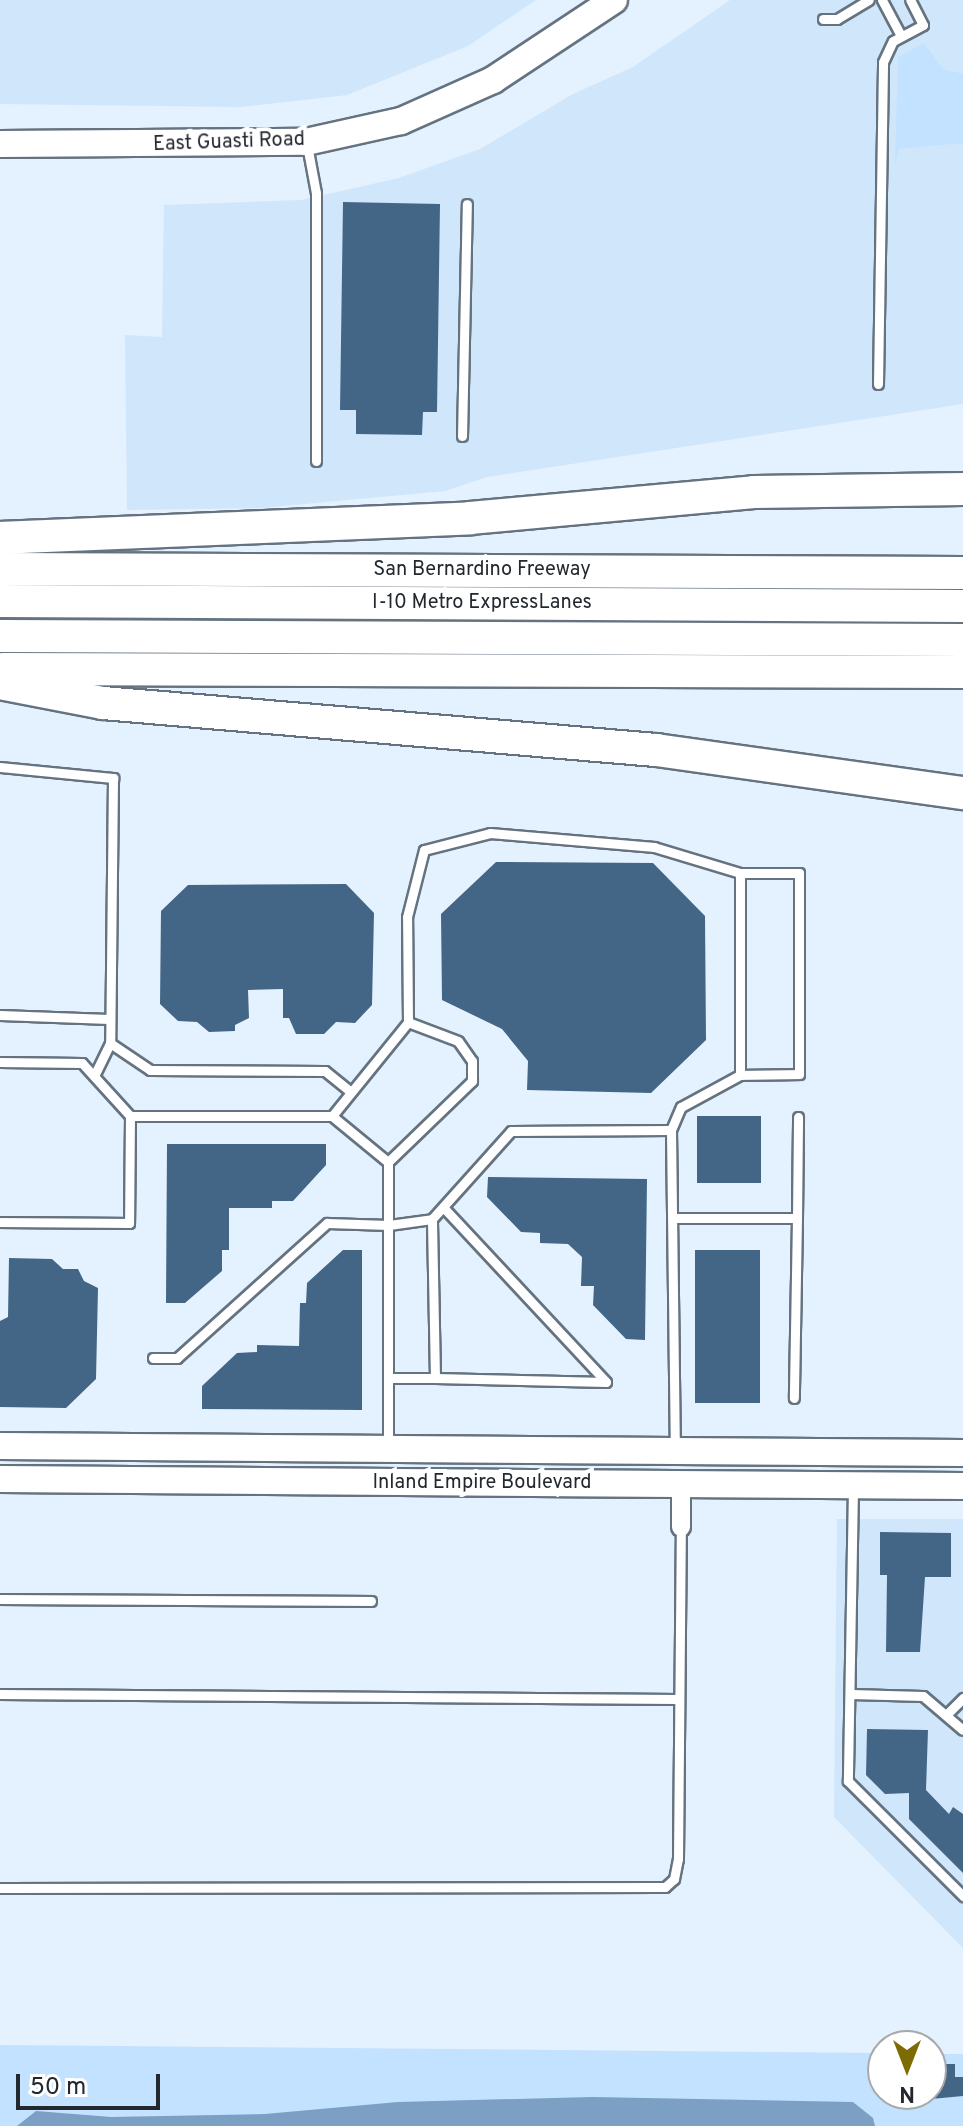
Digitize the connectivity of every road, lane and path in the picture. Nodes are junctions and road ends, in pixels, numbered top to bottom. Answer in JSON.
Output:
{"nodes":[{"id":1,"x":614,"y":0,"type":"edge"},
{"id":2,"x":869,"y":0,"type":"edge"},
{"id":3,"x":882,"y":0,"type":"edge"},
{"id":4,"x":910,"y":0,"type":"edge"},
{"id":5,"x":823,"y":19,"type":"dead end"},
{"id":6,"x":901,"y":35,"type":"junction"},
{"id":7,"x":306,"y":142,"type":"junction"},
{"id":8,"x":0,"y":144,"type":"edge"},
{"id":9,"x":467,"y":204,"type":"dead end"},
{"id":10,"x":878,"y":384,"type":"dead end"},
{"id":11,"x":462,"y":436,"type":"dead end"},
{"id":12,"x":316,"y":461,"type":"dead end"},
{"id":13,"x":963,"y":472,"type":"edge"},
{"id":14,"x":845,"y":488,"type":"junction"},
{"id":15,"x":963,"y":489,"type":"edge"},
{"id":16,"x":0,"y":538,"type":"edge"},
{"id":17,"x":0,"y":569,"type":"edge"},
{"id":18,"x":963,"y":573,"type":"edge"},
{"id":19,"x":0,"y":601,"type":"edge"},
{"id":20,"x":963,"y":606,"type":"edge"},
{"id":21,"x":0,"y":636,"type":"edge"},
{"id":22,"x":963,"y":640,"type":"edge"},
{"id":23,"x":0,"y":669,"type":"edge"},
{"id":24,"x":963,"y":672,"type":"edge"},
{"id":25,"x":0,"y":683,"type":"edge"},
{"id":26,"x":0,"y":767,"type":"edge"},
{"id":27,"x":963,"y":793,"type":"edge"},
{"id":28,"x":740,"y":873,"type":"junction"},
{"id":29,"x":0,"y":1015,"type":"edge"},
{"id":30,"x":109,"y":1019,"type":"junction"},
{"id":31,"x":408,"y":1022,"type":"junction"},
{"id":32,"x":110,"y":1043,"type":"junction"},
{"id":33,"x":0,"y":1062,"type":"edge"},
{"id":34,"x":740,"y":1075,"type":"junction"},
{"id":35,"x":94,"y":1076,"type":"junction"},
{"id":36,"x":351,"y":1092,"type":"junction"},
{"id":37,"x":130,"y":1116,"type":"junction"},
{"id":38,"x":332,"y":1116,"type":"junction"},
{"id":39,"x":798,"y":1117,"type":"dead end"},
{"id":40,"x":671,"y":1130,"type":"junction"},
{"id":41,"x":388,"y":1162,"type":"junction"},
{"id":42,"x":443,"y":1207,"type":"junction"},
{"id":43,"x":673,"y":1218,"type":"junction"},
{"id":44,"x":797,"y":1218,"type":"junction"},
{"id":45,"x":432,"y":1219,"type":"junction"},
{"id":46,"x":0,"y":1222,"type":"edge"},
{"id":47,"x":389,"y":1225,"type":"junction"},
{"id":48,"x":153,"y":1358,"type":"dead end"},
{"id":49,"x":392,"y":1378,"type":"junction"},
{"id":50,"x":435,"y":1378,"type":"junction"},
{"id":51,"x":794,"y":1398,"type":"dead end"},
{"id":52,"x":0,"y":1446,"type":"edge"},
{"id":53,"x":388,"y":1448,"type":"junction"},
{"id":54,"x":675,"y":1451,"type":"junction"},
{"id":55,"x":963,"y":1453,"type":"edge"},
{"id":56,"x":0,"y":1479,"type":"edge"},
{"id":57,"x":681,"y":1485,"type":"junction"},
{"id":58,"x":963,"y":1486,"type":"edge"},
{"id":59,"x":853,"y":1487,"type":"junction"},
{"id":60,"x":681,"y":1527,"type":"joint"},
{"id":61,"x":0,"y":1599,"type":"edge"},
{"id":62,"x":371,"y":1601,"type":"dead end"},
{"id":63,"x":0,"y":1694,"type":"edge"},
{"id":64,"x":851,"y":1694,"type":"junction"},
{"id":65,"x":963,"y":1698,"type":"edge"},
{"id":66,"x":678,"y":1699,"type":"junction"},
{"id":67,"x":947,"y":1714,"type":"junction"},
{"id":68,"x":963,"y":1730,"type":"edge"},
{"id":69,"x":0,"y":1888,"type":"edge"},
{"id":70,"x":963,"y":1896,"type":"edge"}],
"edges":[{"from":1,"to":7,"type":"main road","name":"East Guasti Road"},
{"from":2,"to":5,"type":"lane"},
{"from":3,"to":6,"type":"lane"},
{"from":4,"to":6,"type":"lane"},
{"from":6,"to":10,"type":"lane"},
{"from":7,"to":8,"type":"main road","name":"East Guasti Road"},
{"from":7,"to":12,"type":"lane"},
{"from":9,"to":11,"type":"lane"},
{"from":13,"to":14,"type":"highway"},
{"from":14,"to":15,"type":"highway"},
{"from":14,"to":16,"type":"highway"},
{"from":17,"to":18,"type":"highway","name":"San Bernardino Freeway"},
{"from":19,"to":20,"type":"highway","name":"I-10 Metro ExpressLanes"},
{"from":21,"to":22,"type":"highway","name":"I-10 Metro ExpressLanes"},
{"from":23,"to":24,"type":"highway"},
{"from":25,"to":27,"type":"highway"},
{"from":26,"to":30,"type":"lane"},
{"from":28,"to":31,"type":"lane"},
{"from":28,"to":34,"type":"lane"},
{"from":28,"to":34,"type":"lane"},
{"from":29,"to":30,"type":"lane"},
{"from":30,"to":32,"type":"lane"},
{"from":31,"to":36,"type":"lane"},
{"from":31,"to":41,"type":"lane"},
{"from":32,"to":35,"type":"lane"},
{"from":32,"to":36,"type":"lane"},
{"from":33,"to":35,"type":"lane"},
{"from":34,"to":40,"type":"lane"},
{"from":35,"to":37,"type":"lane"},
{"from":36,"to":38,"type":"lane"},
{"from":37,"to":38,"type":"lane"},
{"from":37,"to":46,"type":"lane"},
{"from":38,"to":41,"type":"lane"},
{"from":39,"to":44,"type":"lane"},
{"from":40,"to":42,"type":"lane"},
{"from":40,"to":43,"type":"lane"},
{"from":41,"to":47,"type":"lane"},
{"from":42,"to":45,"type":"lane"},
{"from":42,"to":50,"type":"lane"},
{"from":43,"to":44,"type":"lane"},
{"from":43,"to":54,"type":"lane"},
{"from":44,"to":51,"type":"lane"},
{"from":45,"to":47,"type":"lane"},
{"from":45,"to":50,"type":"lane"},
{"from":47,"to":48,"type":"lane"},
{"from":47,"to":49,"type":"lane"},
{"from":49,"to":50,"type":"lane"},
{"from":49,"to":53,"type":"lane"},
{"from":52,"to":53,"type":"main road","name":"Inland Empire Boulevard"},
{"from":53,"to":54,"type":"main road","name":"Inland Empire Boulevard"},
{"from":54,"to":55,"type":"main road","name":"Inland Empire Boulevard"},
{"from":56,"to":57,"type":"main road","name":"Inland Empire Boulevard"},
{"from":57,"to":59,"type":"main road","name":"Inland Empire Boulevard"},
{"from":57,"to":60,"type":"street"},
{"from":58,"to":59,"type":"main road","name":"Inland Empire Boulevard"},
{"from":59,"to":64,"type":"lane"},
{"from":60,"to":66,"type":"lane"},
{"from":61,"to":62,"type":"lane"},
{"from":63,"to":66,"type":"lane"},
{"from":64,"to":67,"type":"lane"},
{"from":64,"to":70,"type":"lane"},
{"from":65,"to":67,"type":"lane"},
{"from":66,"to":69,"type":"lane"},
{"from":67,"to":68,"type":"lane"}]}
